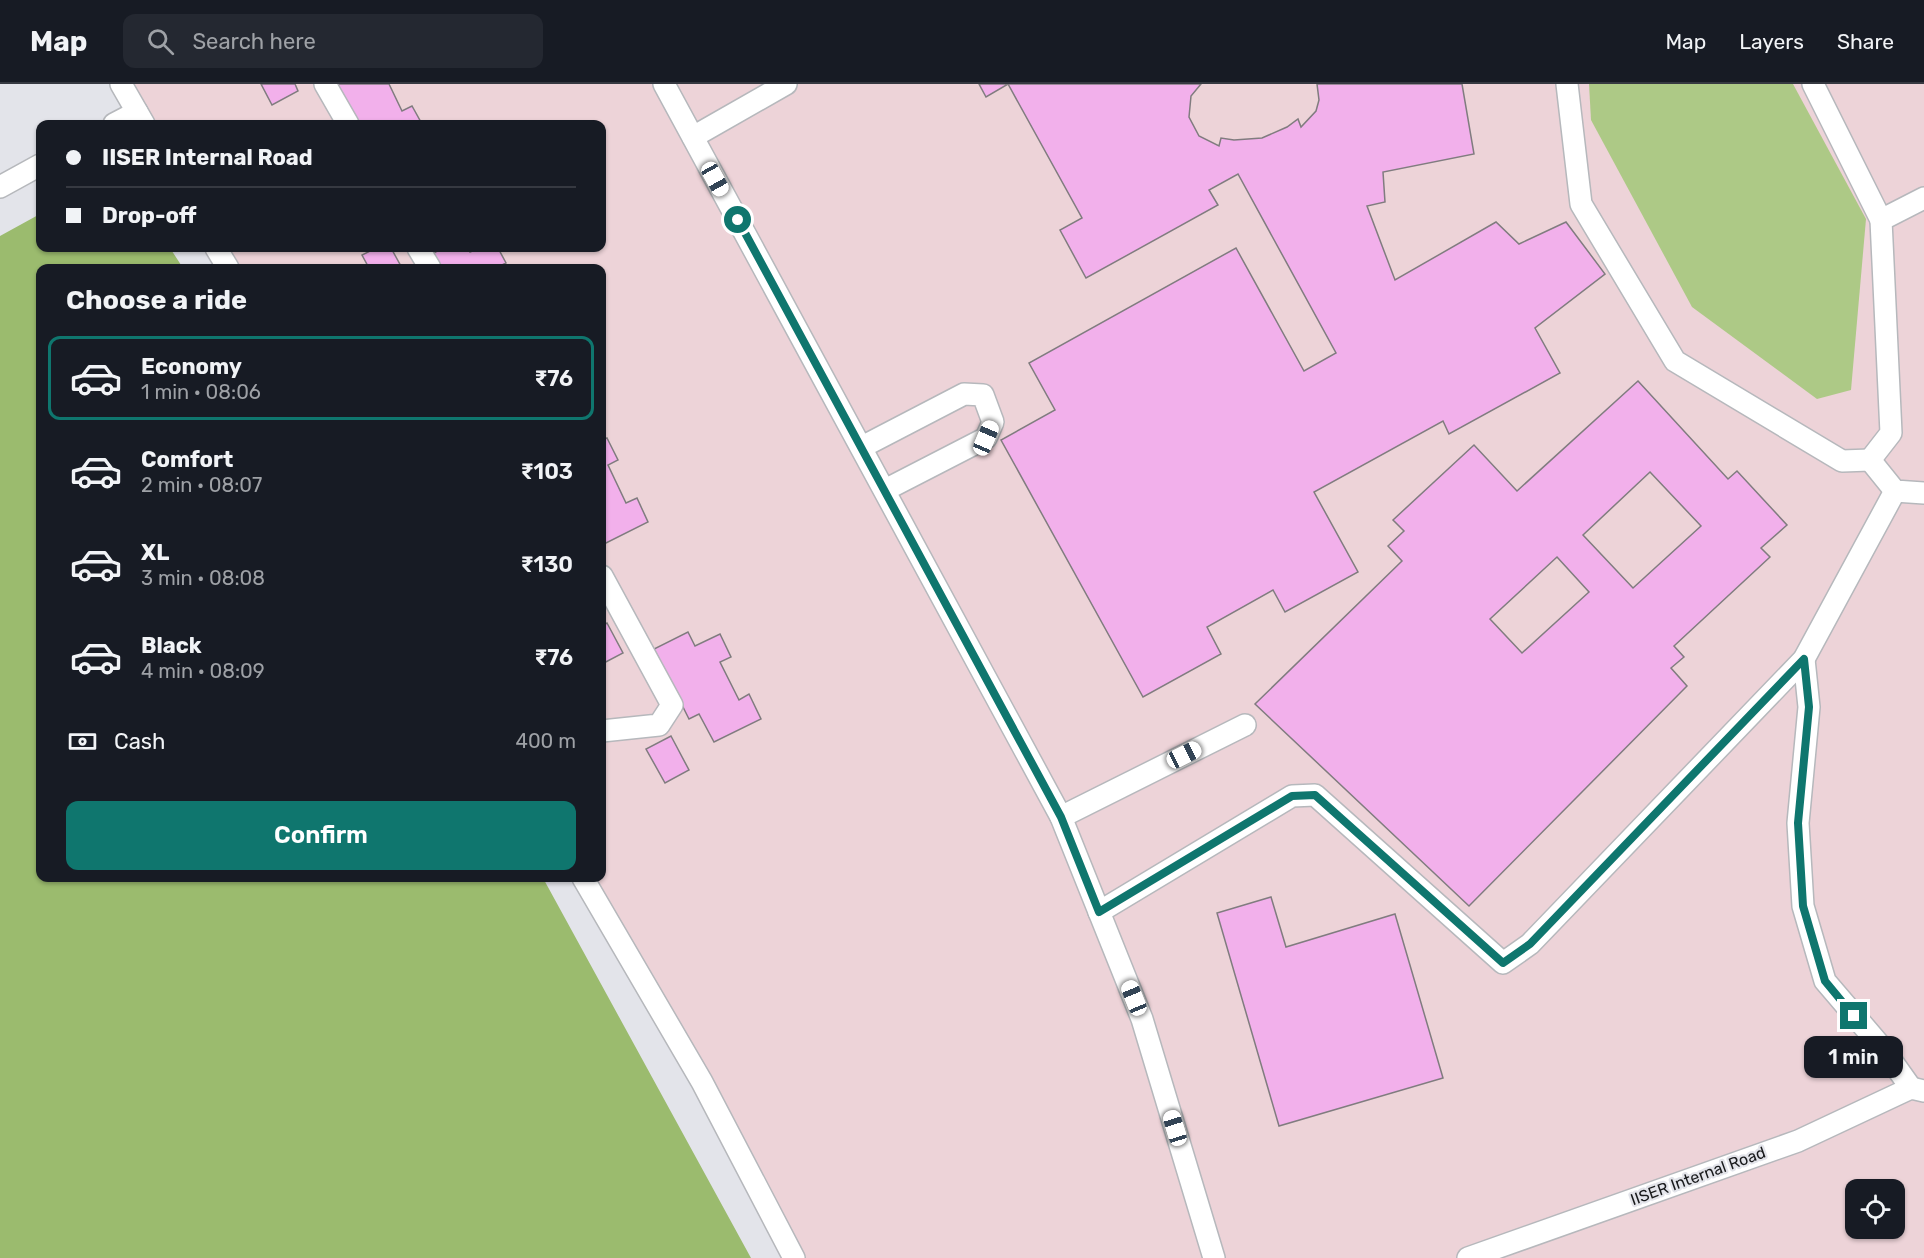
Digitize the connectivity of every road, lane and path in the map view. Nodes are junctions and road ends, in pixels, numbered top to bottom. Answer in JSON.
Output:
{"nodes":[{"id":1,"x":120,"y":84,"type":"edge"},
{"id":2,"x":325,"y":84,"type":"edge"},
{"id":3,"x":664,"y":84,"type":"edge"},
{"id":4,"x":786,"y":84,"type":"edge"},
{"id":5,"x":1567,"y":84,"type":"edge"},
{"id":6,"x":1813,"y":84,"type":"edge"},
{"id":7,"x":140,"y":118,"type":"edge"},
{"id":8,"x":341,"y":120,"type":"edge"},
{"id":9,"x":693,"y":137,"type":"junction"},
{"id":10,"x":36,"y":167,"type":"edge"},
{"id":11,"x":0,"y":187,"type":"edge"},
{"id":12,"x":1924,"y":198,"type":"edge"},
{"id":13,"x":1881,"y":220,"type":"junction"},
{"id":14,"x":862,"y":447,"type":"junction"},
{"id":15,"x":1870,"y":460,"type":"junction"},
{"id":16,"x":885,"y":490,"type":"junction"},
{"id":17,"x":1895,"y":491,"type":"junction"},
{"id":18,"x":1924,"y":493,"type":"edge"},
{"id":19,"x":606,"y":583,"type":"edge"},
{"id":20,"x":1804,"y":659,"type":"junction"},
{"id":21,"x":1245,"y":724,"type":"dead end"},
{"id":22,"x":606,"y":731,"type":"edge"},
{"id":23,"x":1061,"y":817,"type":"junction"},
{"id":24,"x":586,"y":882,"type":"edge"},
{"id":25,"x":1099,"y":912,"type":"junction"},
{"id":26,"x":1917,"y":1090,"type":"edge"},
{"id":27,"x":794,"y":1258,"type":"edge"},
{"id":28,"x":1214,"y":1258,"type":"edge"},
{"id":29,"x":1468,"y":1258,"type":"edge"}],
"edges":[{"from":1,"to":7,"type":"lane"},
{"from":2,"to":8,"type":"lane"},
{"from":3,"to":9,"type":"lane"},
{"from":4,"to":9,"type":"lane"},
{"from":5,"to":15,"type":"lane"},
{"from":6,"to":13,"type":"lane"},
{"from":9,"to":14,"type":"lane"},
{"from":10,"to":11,"type":"lane"},
{"from":12,"to":13,"type":"lane"},
{"from":13,"to":15,"type":"lane"},
{"from":14,"to":16,"type":"lane"},
{"from":14,"to":16,"type":"lane"},
{"from":15,"to":17,"type":"lane"},
{"from":16,"to":23,"type":"lane"},
{"from":17,"to":18,"type":"lane"},
{"from":17,"to":20,"type":"lane"},
{"from":19,"to":22,"type":"lane"},
{"from":20,"to":25,"type":"lane"},
{"from":20,"to":26,"type":"lane"},
{"from":21,"to":23,"type":"lane"},
{"from":23,"to":25,"type":"lane"},
{"from":24,"to":27,"type":"lane"},
{"from":25,"to":28,"type":"lane"},
{"from":26,"to":29,"type":"lane","name":"IISER Internal Road"}]}
